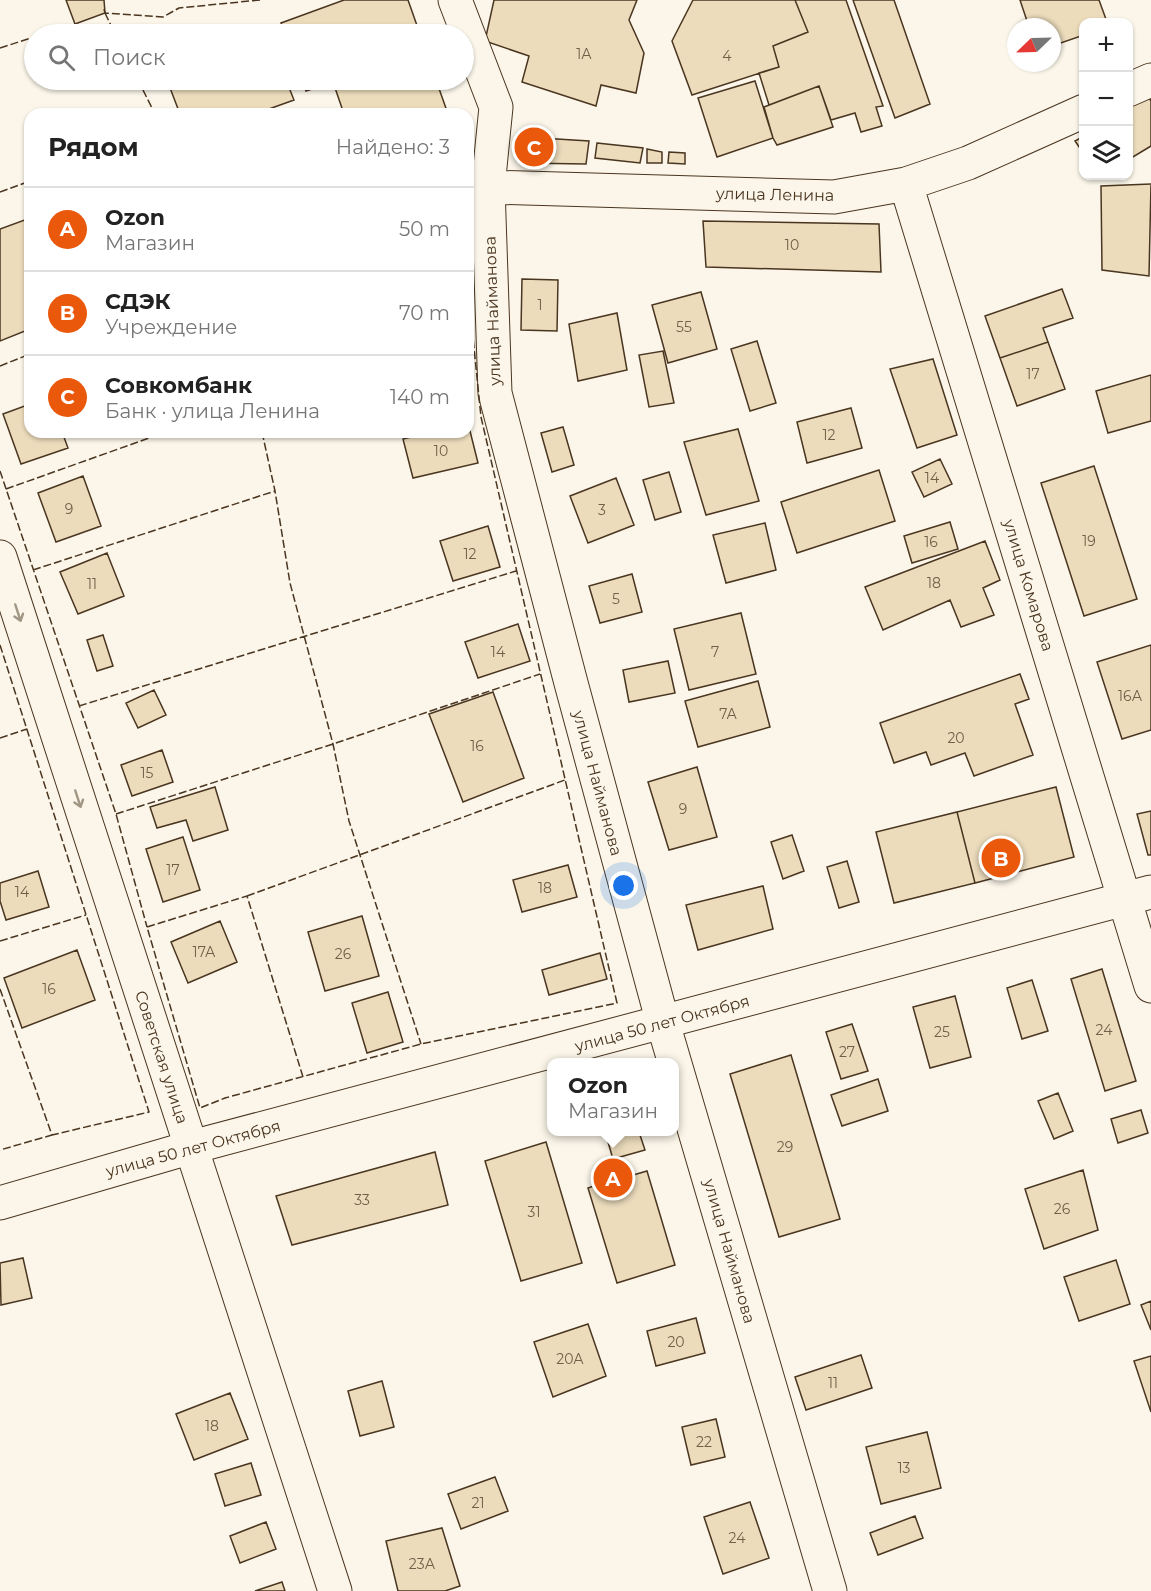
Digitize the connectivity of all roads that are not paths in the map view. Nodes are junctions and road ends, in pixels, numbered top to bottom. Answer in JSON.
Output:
{"nodes":[{"id":1,"x":455,"y":0,"type":"edge"},
{"id":2,"x":464,"y":24,"type":"edge"},
{"id":3,"x":474,"y":50,"type":"edge"},
{"id":4,"x":1151,"y":80,"type":"edge"},
{"id":5,"x":1133,"y":88,"type":"edge"},
{"id":6,"x":1079,"y":113,"type":"edge"},
{"id":7,"x":906,"y":184,"type":"junction"},
{"id":8,"x":488,"y":188,"type":"junction"},
{"id":9,"x":0,"y":557,"type":"edge"},
{"id":10,"x":1138,"y":895,"type":"edge"},
{"id":11,"x":1151,"y":986,"type":"edge"},
{"id":12,"x":663,"y":1023,"type":"junction"},
{"id":13,"x":673,"y":1058,"type":"edge"},
{"id":14,"x":679,"y":1077,"type":"edge"},
{"id":15,"x":192,"y":1147,"type":"junction"},
{"id":16,"x":0,"y":1203,"type":"edge"},
{"id":17,"x":335,"y":1591,"type":"edge"},
{"id":18,"x":830,"y":1591,"type":"edge"}],
"edges":[{"from":1,"to":2,"type":"street","name":"улица Найманова"},
{"from":3,"to":8,"type":"street","name":"улица Найманова"},
{"from":4,"to":5,"type":"street"},
{"from":6,"to":7,"type":"street","name":"улица Ленина"},
{"from":7,"to":8,"type":"street","name":"улица Ленина"},
{"from":7,"to":10,"type":"street","name":"улица Комарова"},
{"from":8,"to":12,"type":"street","name":"улица Найманова"},
{"from":9,"to":15,"type":"street","name":"Советская улица","one_way":true},
{"from":10,"to":11,"type":"street","name":"улица Комарова"},
{"from":10,"to":12,"type":"street","name":"улица 50 лет Октября"},
{"from":12,"to":13,"type":"street","name":"улица Найманова"},
{"from":12,"to":15,"type":"street","name":"улица 50 лет Октября"},
{"from":14,"to":18,"type":"street","name":"улица Найманова"},
{"from":15,"to":16,"type":"street","name":"улица 50 лет Октября"},
{"from":15,"to":17,"type":"street","name":"Советская улица"}]}
